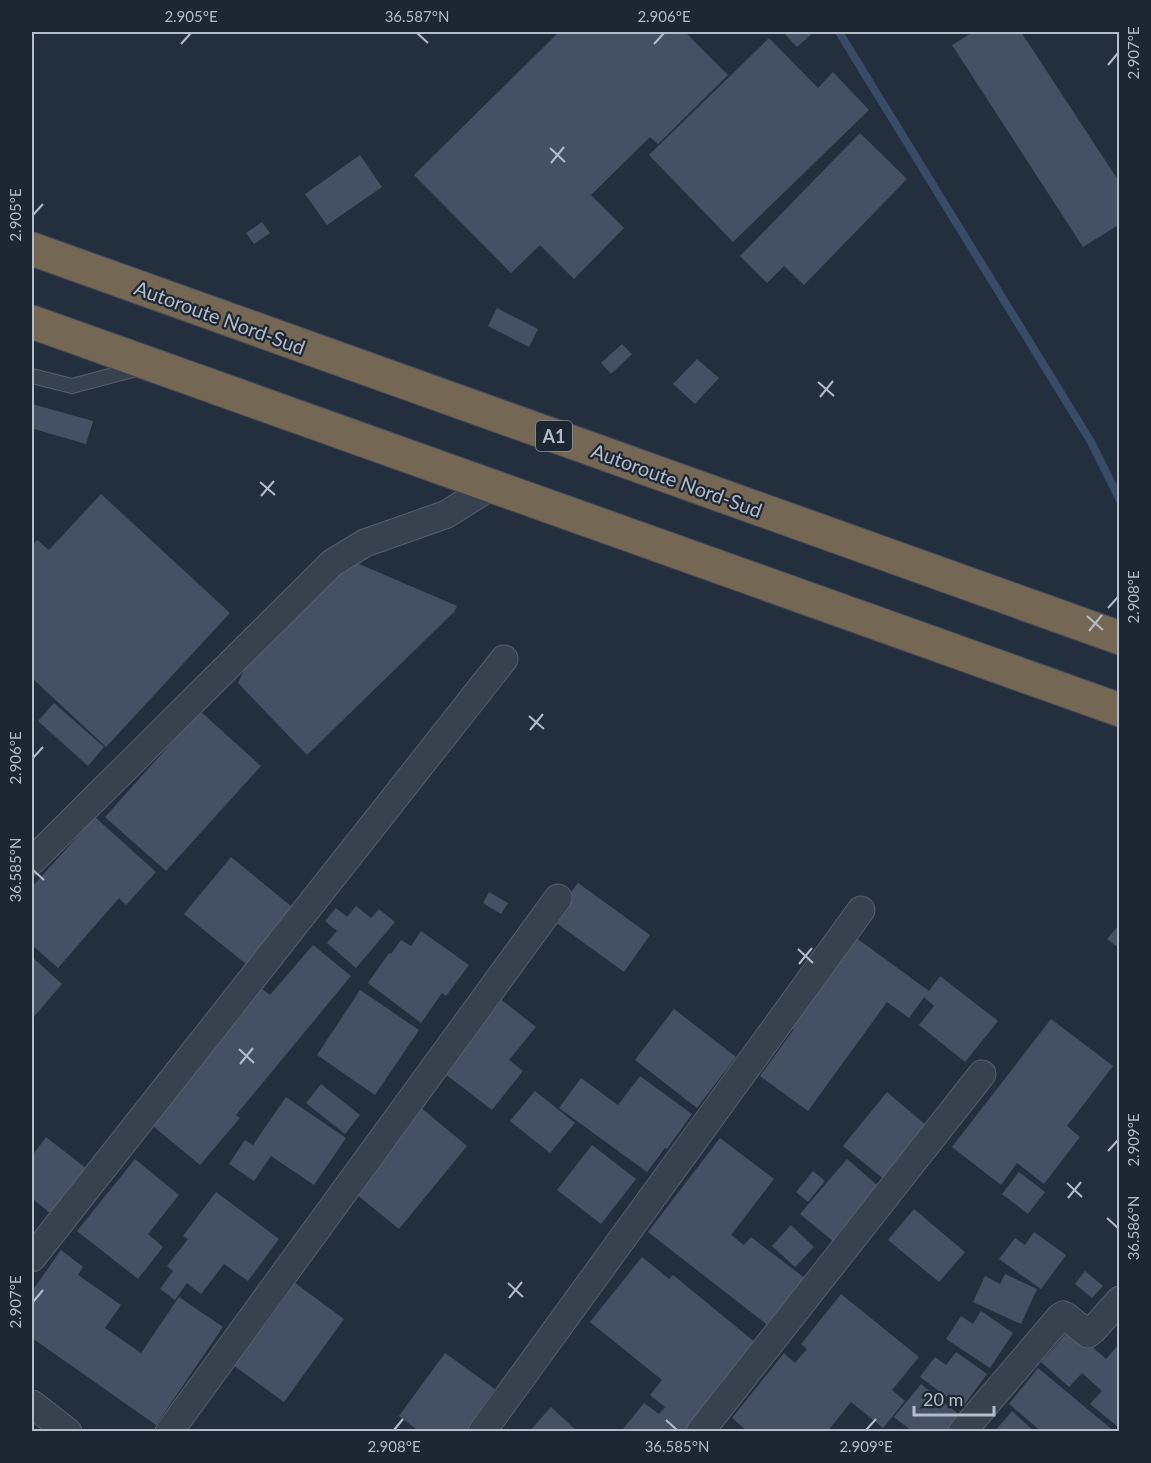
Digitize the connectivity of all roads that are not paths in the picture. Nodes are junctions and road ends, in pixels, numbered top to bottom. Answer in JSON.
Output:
{"nodes":[{"id":1,"x":32,"y":249,"type":"edge"},
{"id":2,"x":32,"y":322,"type":"edge"},
{"id":3,"x":152,"y":365,"type":"junction"},
{"id":4,"x":32,"y":376,"type":"edge"},
{"id":5,"x":491,"y":486,"type":"junction"},
{"id":6,"x":1119,"y":638,"type":"edge"},
{"id":7,"x":504,"y":659,"type":"dead end"},
{"id":8,"x":1119,"y":711,"type":"edge"},
{"id":9,"x":32,"y":861,"type":"edge"},
{"id":10,"x":558,"y":898,"type":"dead end"},
{"id":11,"x":861,"y":910,"type":"dead end"},
{"id":12,"x":982,"y":1074,"type":"dead end"},
{"id":13,"x":32,"y":1258,"type":"edge"},
{"id":14,"x":1119,"y":1300,"type":"edge"},
{"id":15,"x":32,"y":1404,"type":"edge"},
{"id":16,"x":68,"y":1431,"type":"edge"},
{"id":17,"x":169,"y":1431,"type":"edge"},
{"id":18,"x":482,"y":1431,"type":"edge"},
{"id":19,"x":700,"y":1431,"type":"edge"},
{"id":20,"x":962,"y":1431,"type":"edge"}],
"edges":[{"from":1,"to":6,"type":"highway","name":"Autoroute Nord-Sud","number":"A1"},
{"from":2,"to":3,"type":"highway"},
{"from":3,"to":4,"type":"lane"},
{"from":3,"to":5,"type":"highway"},
{"from":5,"to":8,"type":"highway"},
{"from":5,"to":9,"type":"street"},
{"from":7,"to":13,"type":"street"},
{"from":10,"to":17,"type":"street"},
{"from":11,"to":18,"type":"street"},
{"from":12,"to":19,"type":"street"},
{"from":14,"to":20,"type":"street"},
{"from":15,"to":16,"type":"street"}]}
